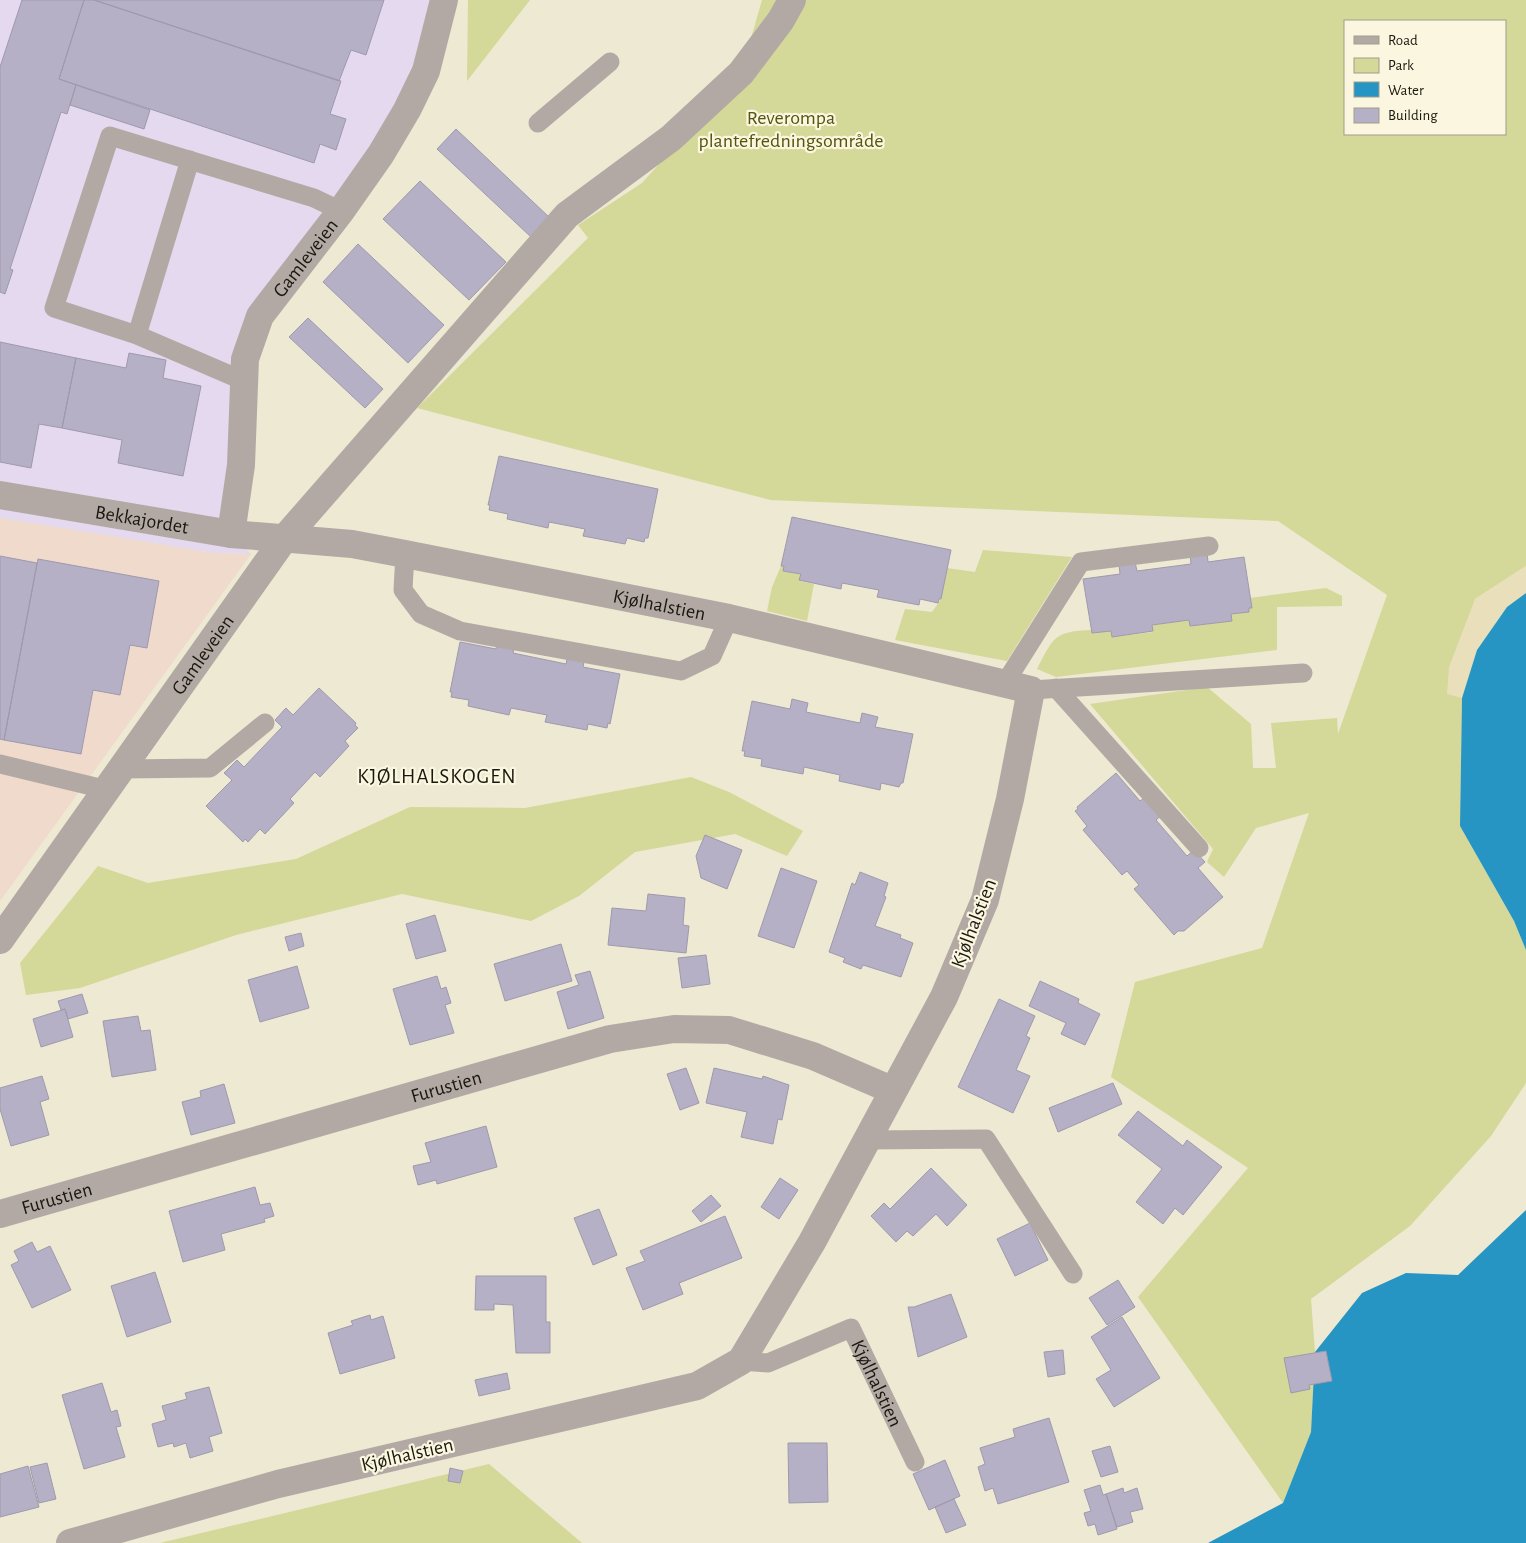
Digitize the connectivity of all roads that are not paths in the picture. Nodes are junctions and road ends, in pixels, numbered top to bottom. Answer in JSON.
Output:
{"nodes":[{"id":1,"x":444,"y":0,"type":"edge"},
{"id":2,"x":792,"y":0,"type":"edge"},
{"id":3,"x":610,"y":62,"type":"dead end"},
{"id":4,"x":538,"y":123,"type":"dead end"},
{"id":5,"x":190,"y":160,"type":"junction"},
{"id":6,"x":341,"y":212,"type":"junction"},
{"id":7,"x":137,"y":335,"type":"junction"},
{"id":8,"x":244,"y":381,"type":"junction"},
{"id":9,"x":0,"y":495,"type":"edge"},
{"id":10,"x":230,"y":534,"type":"junction"},
{"id":11,"x":284,"y":540,"type":"junction"},
{"id":12,"x":1209,"y":546,"type":"dead end"},
{"id":13,"x":405,"y":554,"type":"junction"},
{"id":14,"x":729,"y":618,"type":"junction"},
{"id":15,"x":1303,"y":673,"type":"dead end"},
{"id":16,"x":1031,"y":687,"type":"junction"},
{"id":17,"x":265,"y":723,"type":"dead end"},
{"id":18,"x":0,"y":764,"type":"edge"},
{"id":19,"x":115,"y":779,"type":"junction"},
{"id":20,"x":1199,"y":848,"type":"dead end"},
{"id":21,"x":0,"y":940,"type":"edge"},
{"id":22,"x":892,"y":1090,"type":"junction"},
{"id":23,"x":868,"y":1140,"type":"junction"},
{"id":24,"x":0,"y":1214,"type":"edge"},
{"id":25,"x":1073,"y":1274,"type":"dead end"},
{"id":26,"x":741,"y":1361,"type":"junction"},
{"id":27,"x":915,"y":1462,"type":"dead end"},
{"id":28,"x":70,"y":1543,"type":"edge"}],
"edges":[{"from":1,"to":6,"type":"street","name":"Gamleveien"},
{"from":2,"to":11,"type":"street","name":"Gamleveien"},
{"from":3,"to":4,"type":"lane"},
{"from":5,"to":6,"type":"lane"},
{"from":5,"to":7,"type":"lane"},
{"from":5,"to":7,"type":"lane"},
{"from":6,"to":8,"type":"street","name":"Gamleveien"},
{"from":7,"to":8,"type":"lane"},
{"from":8,"to":10,"type":"street","name":"Gamleveien"},
{"from":9,"to":10,"type":"street","name":"Bekkajordet"},
{"from":10,"to":11,"type":"street","name":"Bekkajordet"},
{"from":11,"to":13,"type":"street","name":"Kjølhalstien"},
{"from":11,"to":19,"type":"street","name":"Gamleveien"},
{"from":12,"to":16,"type":"lane"},
{"from":13,"to":14,"type":"street","name":"Kjølhalstien"},
{"from":13,"to":14,"type":"lane"},
{"from":14,"to":16,"type":"street","name":"Kjølhalstien"},
{"from":15,"to":16,"type":"lane","name":"Kjølhalstien"},
{"from":16,"to":20,"type":"lane"},
{"from":16,"to":22,"type":"street","name":"Kjølhalstien"},
{"from":17,"to":19,"type":"lane"},
{"from":18,"to":19,"type":"lane"},
{"from":19,"to":21,"type":"street","name":"Gamleveien"},
{"from":22,"to":23,"type":"street","name":"Kjølhalstien"},
{"from":22,"to":24,"type":"street","name":"Furustien"},
{"from":23,"to":25,"type":"lane"},
{"from":23,"to":26,"type":"street","name":"Kjølhalstien"},
{"from":26,"to":27,"type":"lane","name":"Kjølhalstien"},
{"from":26,"to":28,"type":"street","name":"Kjølhalstien"}]}
